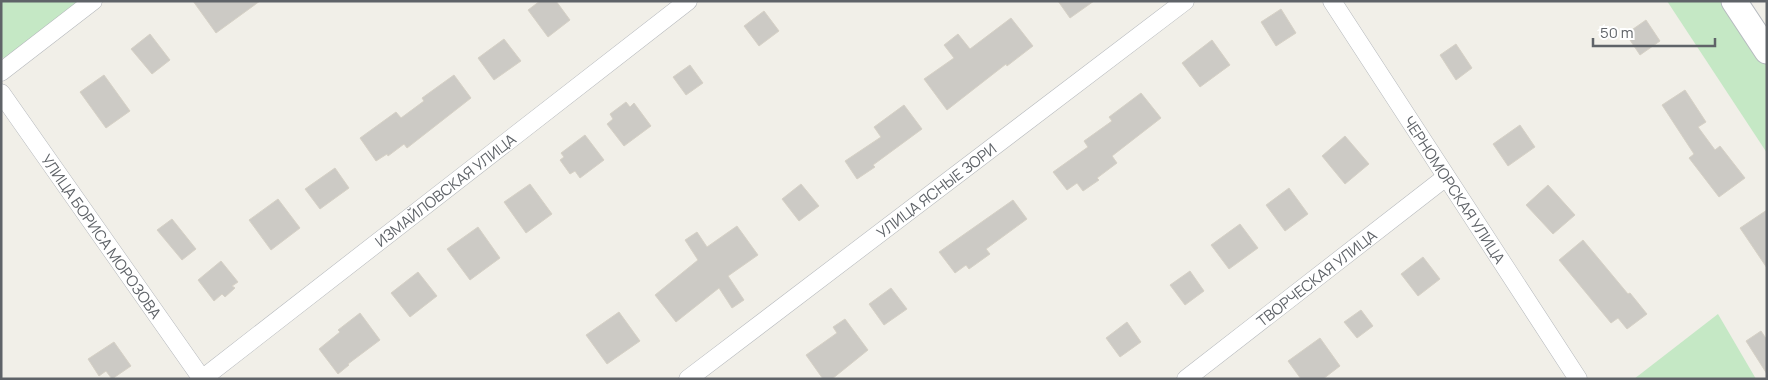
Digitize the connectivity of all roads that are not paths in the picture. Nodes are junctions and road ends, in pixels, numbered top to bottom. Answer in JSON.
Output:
{"nodes":[{"id":1,"x":93,"y":1,"type":"edge"},
{"id":2,"x":688,"y":1,"type":"edge"},
{"id":3,"x":1185,"y":1,"type":"edge"},
{"id":4,"x":1332,"y":1,"type":"edge"},
{"id":5,"x":1734,"y":1,"type":"edge"},
{"id":6,"x":1767,"y":51,"type":"edge"},
{"id":7,"x":1,"y":72,"type":"edge"},
{"id":8,"x":1,"y":93,"type":"edge"},
{"id":9,"x":1446,"y":177,"type":"junction"},
{"id":10,"x":202,"y":379,"type":"edge"},
{"id":11,"x":688,"y":379,"type":"edge"},
{"id":12,"x":1186,"y":379,"type":"edge"},
{"id":13,"x":1578,"y":379,"type":"edge"}],
"edges":[{"from":1,"to":7,"type":"street"},
{"from":2,"to":10,"type":"street","name":"ИЗМАЙЛОВСКАЯ УЛИЦА"},
{"from":3,"to":11,"type":"street","name":"УЛИЦА ЯСНЫЕ ЗОРИ"},
{"from":4,"to":9,"type":"street","name":"ЧЕРНОМОРСКАЯ УЛИЦА"},
{"from":5,"to":6,"type":"street"},
{"from":8,"to":10,"type":"street","name":"УЛИЦА БОРИСА МОРОЗОВА"},
{"from":9,"to":12,"type":"street","name":"ТВОРЧЕСКАЯ УЛИЦА"},
{"from":9,"to":13,"type":"street","name":"ЧЕРНОМОРСКАЯ УЛИЦА"}]}
